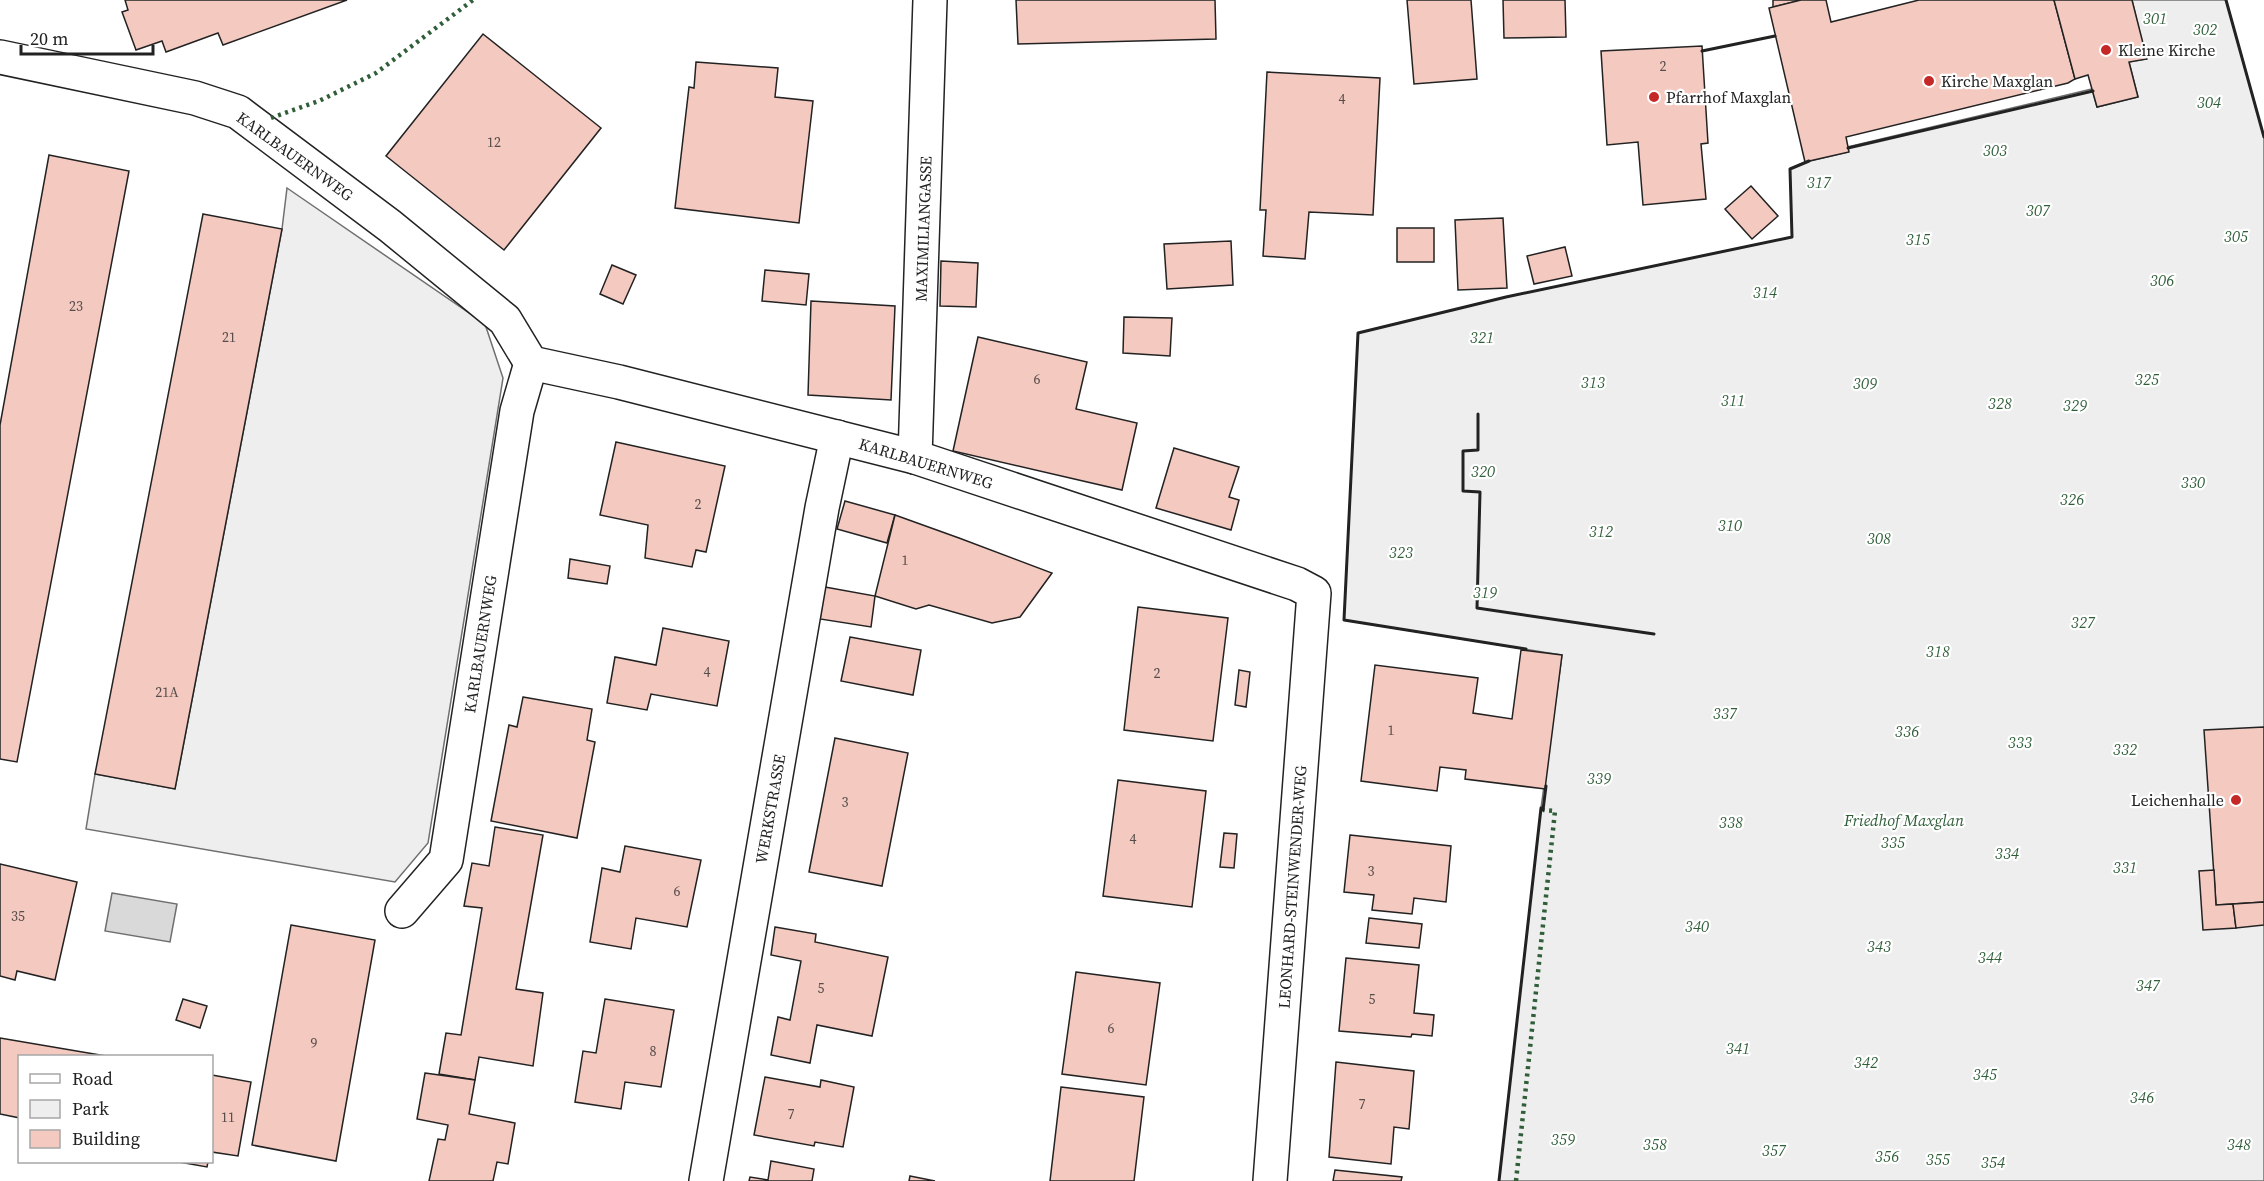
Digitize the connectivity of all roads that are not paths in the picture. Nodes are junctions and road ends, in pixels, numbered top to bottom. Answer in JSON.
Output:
{"nodes":[{"id":1,"x":930,"y":0,"type":"edge"},
{"id":2,"x":0,"y":57,"type":"edge"},
{"id":3,"x":531,"y":363,"type":"junction"},
{"id":4,"x":837,"y":437,"type":"junction"},
{"id":5,"x":915,"y":457,"type":"junction"},
{"id":6,"x":1314,"y":593,"type":"joint"},
{"id":7,"x":402,"y":911,"type":"dead end"},
{"id":8,"x":706,"y":1181,"type":"edge"},
{"id":9,"x":1270,"y":1181,"type":"edge"}],
"edges":[{"from":1,"to":5,"type":"street","name":"MAXIMILIANGASSE"},
{"from":2,"to":3,"type":"street","name":"KARLBAUERNWEG"},
{"from":3,"to":4,"type":"street","name":"KARLBAUERNWEG"},
{"from":3,"to":7,"type":"street","name":"KARLBAUERNWEG"},
{"from":4,"to":5,"type":"street","name":"KARLBAUERNWEG"},
{"from":4,"to":8,"type":"street","name":"WERKSTRASSE"},
{"from":5,"to":6,"type":"street","name":"KARLBAUERNWEG"},
{"from":6,"to":9,"type":"street","name":"LEONHARD-STEINWENDER-WEG"}]}
